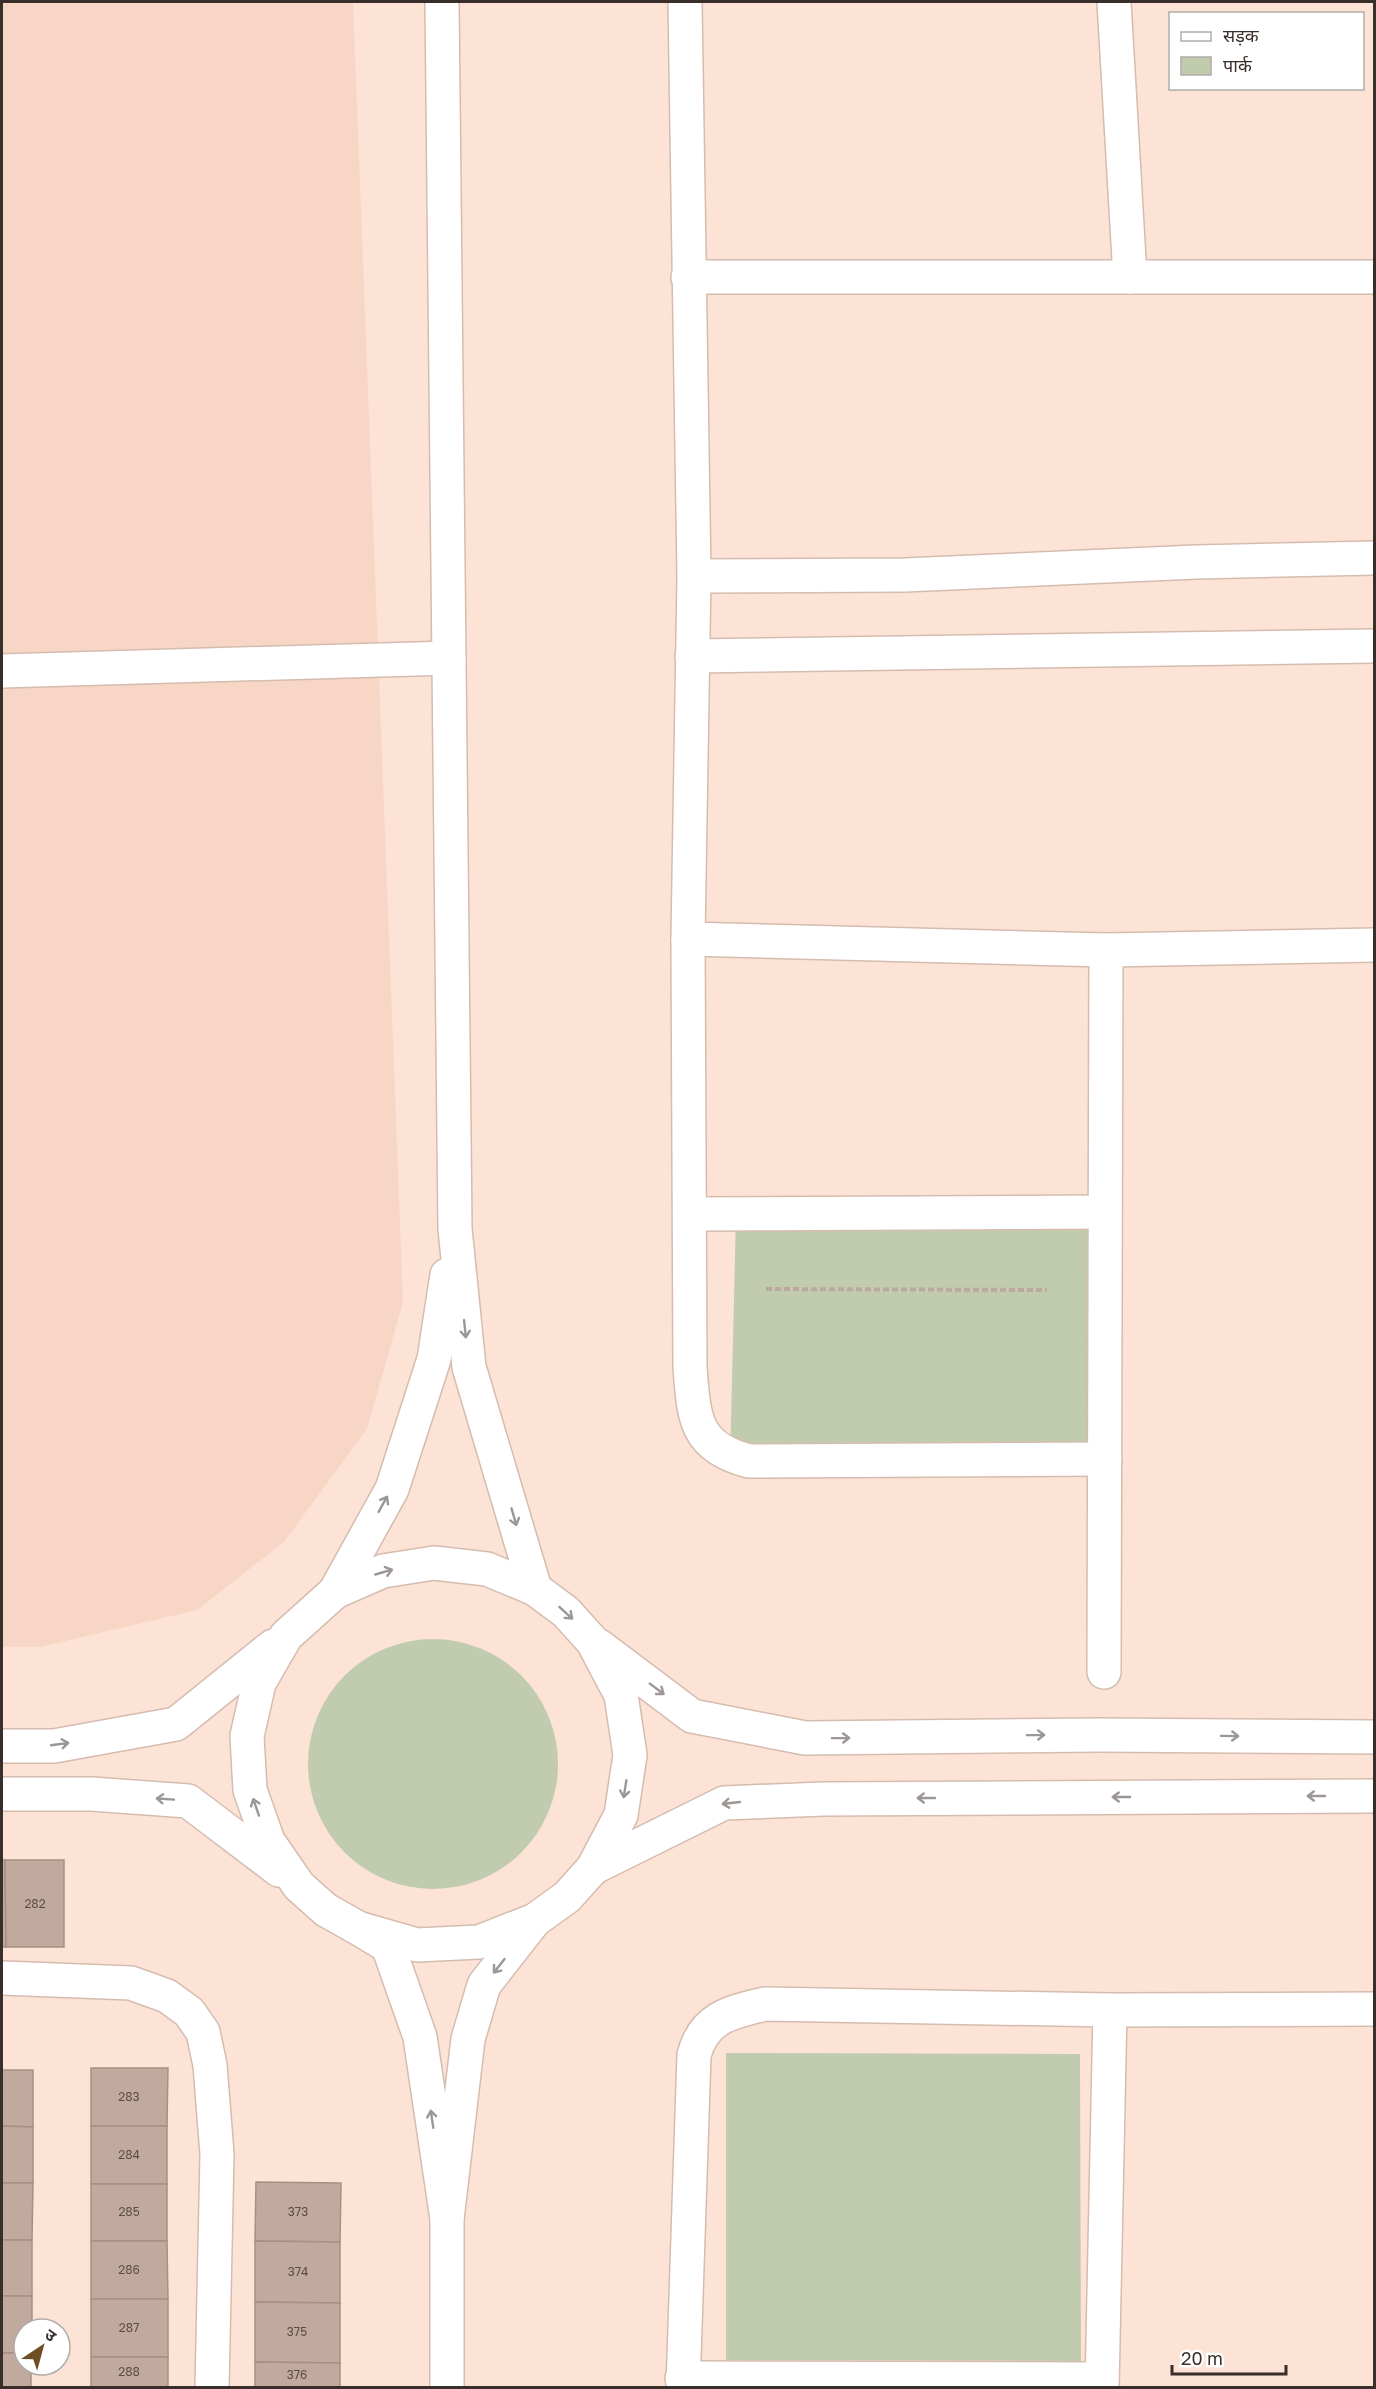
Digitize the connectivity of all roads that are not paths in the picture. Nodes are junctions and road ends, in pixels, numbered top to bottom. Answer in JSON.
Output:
{"nodes":[{"id":1,"x":442,"y":2,"type":"edge"},
{"id":2,"x":685,"y":2,"type":"edge"},
{"id":3,"x":1114,"y":2,"type":"edge"},
{"id":4,"x":688,"y":277,"type":"junction"},
{"id":5,"x":1130,"y":277,"type":"junction"},
{"id":6,"x":1374,"y":277,"type":"edge"},
{"id":7,"x":1374,"y":558,"type":"edge"},
{"id":8,"x":694,"y":576,"type":"junction"},
{"id":9,"x":1374,"y":646,"type":"edge"},
{"id":10,"x":692,"y":656,"type":"junction"},
{"id":11,"x":449,"y":658,"type":"junction"},
{"id":12,"x":2,"y":671,"type":"edge"},
{"id":13,"x":688,"y":939,"type":"junction"},
{"id":14,"x":1374,"y":945,"type":"edge"},
{"id":15,"x":1106,"y":950,"type":"junction"},
{"id":16,"x":1104,"y":1212,"type":"junction"},
{"id":17,"x":690,"y":1214,"type":"junction"},
{"id":18,"x":455,"y":1229,"type":"junction"},
{"id":19,"x":1105,"y":1459,"type":"junction"},
{"id":20,"x":535,"y":1589,"type":"junction"},
{"id":21,"x":335,"y":1592,"type":"junction"},
{"id":22,"x":286,"y":1636,"type":"junction"},
{"id":23,"x":593,"y":1642,"type":"junction"},
{"id":24,"x":1104,"y":1672,"type":"dead end"},
{"id":25,"x":1374,"y":1737,"type":"edge"},
{"id":26,"x":2,"y":1746,"type":"edge"},
{"id":27,"x":2,"y":1794,"type":"edge"},
{"id":28,"x":1374,"y":1796,"type":"edge"},
{"id":29,"x":593,"y":1868,"type":"junction"},
{"id":30,"x":299,"y":1886,"type":"junction"},
{"id":31,"x":535,"y":1920,"type":"junction"},
{"id":32,"x":358,"y":1928,"type":"junction"},
{"id":33,"x":2,"y":1978,"type":"edge"},
{"id":34,"x":1374,"y":2009,"type":"edge"},
{"id":35,"x":1110,"y":2010,"type":"junction"},
{"id":36,"x":447,"y":2219,"type":"junction"},
{"id":37,"x":682,"y":2383,"type":"edge"},
{"id":38,"x":1102,"y":2383,"type":"edge"},
{"id":39,"x":212,"y":2388,"type":"edge"},
{"id":40,"x":447,"y":2388,"type":"edge"}],
"edges":[{"from":1,"to":11,"type":"street"},
{"from":2,"to":4,"type":"street"},
{"from":3,"to":5,"type":"street"},
{"from":4,"to":5,"type":"street"},
{"from":4,"to":8,"type":"street"},
{"from":5,"to":6,"type":"street"},
{"from":7,"to":8,"type":"street"},
{"from":8,"to":10,"type":"street"},
{"from":9,"to":10,"type":"street"},
{"from":10,"to":13,"type":"street"},
{"from":11,"to":12,"type":"street"},
{"from":11,"to":18,"type":"street"},
{"from":13,"to":15,"type":"street"},
{"from":13,"to":17,"type":"street"},
{"from":14,"to":15,"type":"street"},
{"from":15,"to":16,"type":"street"},
{"from":16,"to":17,"type":"street"},
{"from":16,"to":19,"type":"street"},
{"from":17,"to":19,"type":"street"},
{"from":18,"to":20,"type":"street","one_way":true},
{"from":21,"to":18,"type":"street","one_way":true},
{"from":19,"to":24,"type":"street"},
{"from":21,"to":20,"type":"street","one_way":true},
{"from":20,"to":23,"type":"street","one_way":true},
{"from":21,"to":22,"type":"street"},
{"from":26,"to":22,"type":"street","one_way":true},
{"from":30,"to":22,"type":"street","one_way":true},
{"from":23,"to":25,"type":"street","one_way":true},
{"from":23,"to":29,"type":"street","one_way":true},
{"from":30,"to":27,"type":"street","one_way":true},
{"from":28,"to":29,"type":"street","one_way":true},
{"from":29,"to":31,"type":"street"},
{"from":30,"to":32,"type":"street"},
{"from":31,"to":32,"type":"street"},
{"from":31,"to":36,"type":"street","one_way":true},
{"from":36,"to":32,"type":"street","one_way":true},
{"from":33,"to":39,"type":"street"},
{"from":34,"to":35,"type":"street"},
{"from":35,"to":37,"type":"street"},
{"from":35,"to":38,"type":"street"},
{"from":36,"to":40,"type":"street"},
{"from":37,"to":38,"type":"street"}]}
